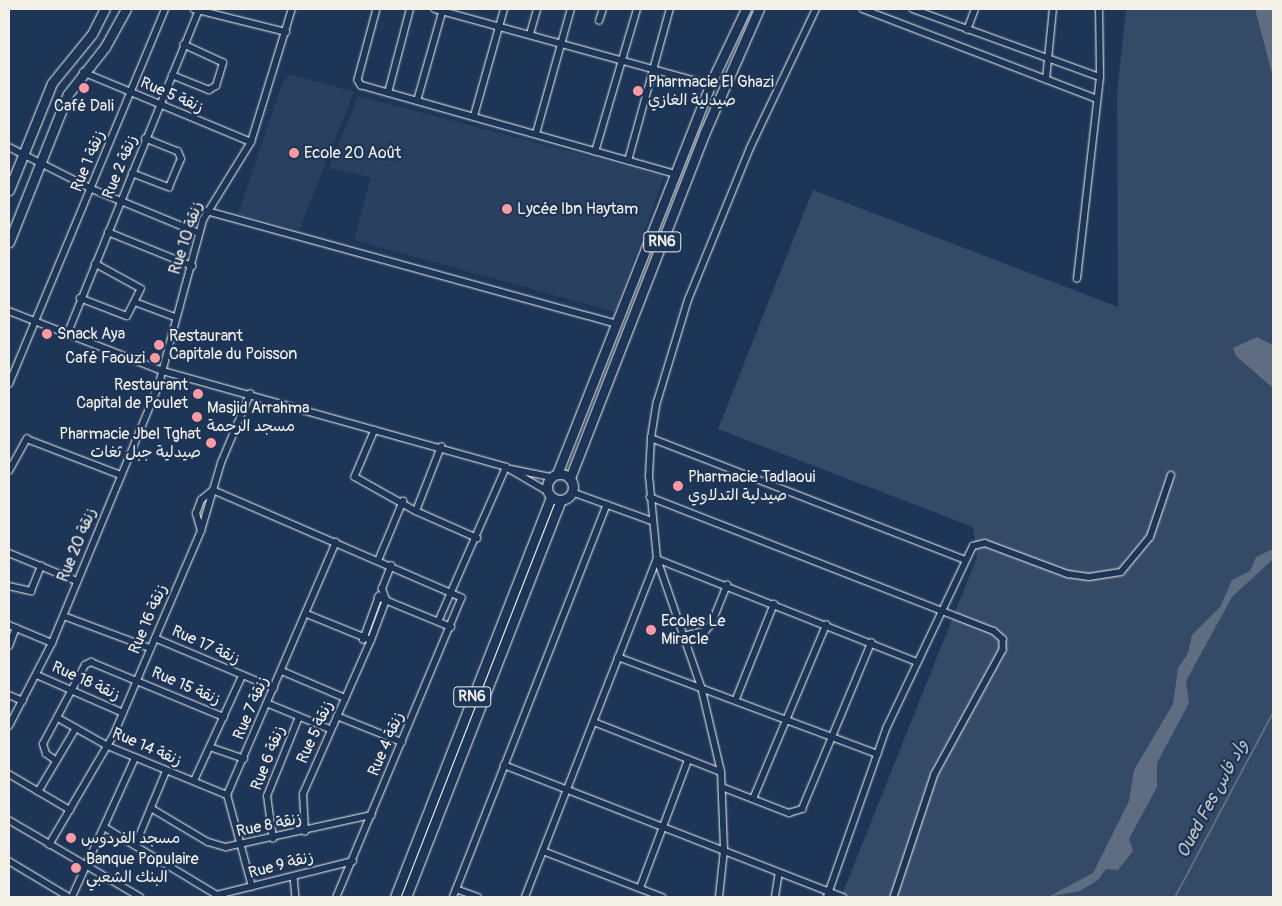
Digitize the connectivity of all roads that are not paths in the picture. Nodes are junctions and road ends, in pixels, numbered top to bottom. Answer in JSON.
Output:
{"nodes":[{"id":1,"x":105,"y":9,"type":"edge"},
{"id":2,"x":126,"y":9,"type":"edge"},
{"id":3,"x":165,"y":9,"type":"edge"},
{"id":4,"x":196,"y":9,"type":"edge"},
{"id":5,"x":292,"y":9,"type":"edge"},
{"id":6,"x":377,"y":9,"type":"edge"},
{"id":7,"x":410,"y":9,"type":"edge"},
{"id":8,"x":434,"y":9,"type":"edge"},
{"id":9,"x":504,"y":9,"type":"edge"},
{"id":10,"x":537,"y":9,"type":"edge"},
{"id":11,"x":570,"y":9,"type":"edge"},
{"id":12,"x":603,"y":9,"type":"edge"},
{"id":13,"x":637,"y":9,"type":"edge"},
{"id":14,"x":670,"y":9,"type":"edge"},
{"id":15,"x":746,"y":9,"type":"edge"},
{"id":16,"x":759,"y":9,"type":"edge"},
{"id":17,"x":816,"y":9,"type":"edge"},
{"id":18,"x":863,"y":9,"type":"edge"},
{"id":19,"x":913,"y":9,"type":"edge"},
{"id":20,"x":975,"y":9,"type":"edge"},
{"id":21,"x":1053,"y":9,"type":"edge"},
{"id":22,"x":1099,"y":9,"type":"edge"},
{"id":23,"x":443,"y":10,"type":"edge"},
{"id":24,"x":924,"y":11,"type":"edge"},
{"id":25,"x":600,"y":21,"type":"dead end"},
{"id":26,"x":499,"y":26,"type":"junction"},
{"id":27,"x":967,"y":30,"type":"junction"},
{"id":28,"x":286,"y":32,"type":"junction"},
{"id":29,"x":530,"y":34,"type":"junction"},
{"id":30,"x":561,"y":43,"type":"junction"},
{"id":31,"x":184,"y":45,"type":"junction"},
{"id":32,"x":622,"y":60,"type":"junction"},
{"id":33,"x":1050,"y":60,"type":"junction"},
{"id":34,"x":653,"y":69,"type":"junction"},
{"id":35,"x":83,"y":72,"type":"junction"},
{"id":36,"x":172,"y":74,"type":"junction"},
{"id":37,"x":1100,"y":77,"type":"junction"},
{"id":38,"x":1046,"y":80,"type":"junction"},
{"id":39,"x":710,"y":85,"type":"junction"},
{"id":40,"x":131,"y":92,"type":"junction"},
{"id":41,"x":388,"y":93,"type":"junction"},
{"id":42,"x":1097,"y":99,"type":"junction"},
{"id":43,"x":417,"y":101,"type":"junction"},
{"id":44,"x":160,"y":104,"type":"junction"},
{"id":45,"x":474,"y":116,"type":"junction"},
{"id":46,"x":536,"y":134,"type":"junction"},
{"id":47,"x":146,"y":139,"type":"junction"},
{"id":48,"x":251,"y":142,"type":"junction"},
{"id":49,"x":9,"y":146,"type":"edge"},
{"id":50,"x":595,"y":152,"type":"junction"},
{"id":51,"x":23,"y":154,"type":"junction"},
{"id":52,"x":628,"y":161,"type":"junction"},
{"id":53,"x":40,"y":166,"type":"junction"},
{"id":54,"x":132,"y":173,"type":"junction"},
{"id":55,"x":675,"y":174,"type":"junction"},
{"id":56,"x":92,"y":189,"type":"junction"},
{"id":57,"x":9,"y":190,"type":"edge"},
{"id":58,"x":121,"y":201,"type":"junction"},
{"id":59,"x":206,"y":211,"type":"junction"},
{"id":60,"x":108,"y":232,"type":"junction"},
{"id":61,"x":199,"y":233,"type":"junction"},
{"id":62,"x":9,"y":242,"type":"edge"},
{"id":63,"x":95,"y":264,"type":"junction"},
{"id":64,"x":192,"y":266,"type":"junction"},
{"id":65,"x":1076,"y":279,"type":"dead end"},
{"id":66,"x":80,"y":298,"type":"junction"},
{"id":67,"x":135,"y":302,"type":"junction"},
{"id":68,"x":9,"y":311,"type":"edge"},
{"id":69,"x":175,"y":317,"type":"junction"},
{"id":70,"x":37,"y":323,"type":"junction"},
{"id":71,"x":617,"y":324,"type":"junction"},
{"id":72,"x":67,"y":335,"type":"junction"},
{"id":73,"x":163,"y":371,"type":"junction"},
{"id":74,"x":9,"y":384,"type":"edge"},
{"id":75,"x":250,"y":394,"type":"junction"},
{"id":76,"x":375,"y":430,"type":"junction"},
{"id":77,"x":651,"y":438,"type":"junction"},
{"id":78,"x":441,"y":447,"type":"junction"},
{"id":79,"x":10,"y":462,"type":"edge"},
{"id":80,"x":508,"y":468,"type":"junction"},
{"id":81,"x":9,"y":471,"type":"edge"},
{"id":82,"x":121,"y":475,"type":"junction"},
{"id":83,"x":1171,"y":475,"type":"dead end"},
{"id":84,"x":554,"y":476,"type":"junction"},
{"id":85,"x":570,"y":478,"type":"junction"},
{"id":86,"x":213,"y":490,"type":"junction"},
{"id":87,"x":572,"y":492,"type":"junction"},
{"id":88,"x":549,"y":494,"type":"junction"},
{"id":89,"x":650,"y":497,"type":"junction"},
{"id":90,"x":561,"y":500,"type":"junction"},
{"id":91,"x":404,"y":501,"type":"junction"},
{"id":92,"x":607,"y":505,"type":"junction"},
{"id":93,"x":416,"y":511,"type":"junction"},
{"id":94,"x":652,"y":521,"type":"junction"},
{"id":95,"x":202,"y":531,"type":"junction"},
{"id":96,"x":477,"y":538,"type":"junction"},
{"id":97,"x":336,"y":542,"type":"junction"},
{"id":98,"x":10,"y":553,"type":"edge"},
{"id":99,"x":657,"y":559,"type":"junction"},
{"id":100,"x":9,"y":560,"type":"edge"},
{"id":101,"x":965,"y":560,"type":"junction"},
{"id":102,"x":378,"y":561,"type":"junction"},
{"id":103,"x":42,"y":566,"type":"junction"},
{"id":104,"x":391,"y":566,"type":"junction"},
{"id":105,"x":77,"y":581,"type":"junction"},
{"id":106,"x":727,"y":585,"type":"junction"},
{"id":107,"x":9,"y":586,"type":"edge"},
{"id":108,"x":451,"y":591,"type":"junction"},
{"id":109,"x":380,"y":595,"type":"junction"},
{"id":110,"x":386,"y":600,"type":"junction"},
{"id":111,"x":774,"y":604,"type":"junction"},
{"id":112,"x":942,"y":611,"type":"junction"},
{"id":113,"x":306,"y":614,"type":"junction"},
{"id":114,"x":64,"y":616,"type":"junction"},
{"id":115,"x":438,"y":622,"type":"junction"},
{"id":116,"x":9,"y":625,"type":"edge"},
{"id":117,"x":826,"y":625,"type":"junction"},
{"id":118,"x":451,"y":627,"type":"junction"},
{"id":119,"x":16,"y":628,"type":"junction"},
{"id":120,"x":683,"y":636,"type":"junction"},
{"id":121,"x":362,"y":637,"type":"junction"},
{"id":122,"x":155,"y":638,"type":"junction"},
{"id":123,"x":368,"y":642,"type":"junction"},
{"id":124,"x":52,"y":643,"type":"junction"},
{"id":125,"x":871,"y":643,"type":"junction"},
{"id":126,"x":9,"y":646,"type":"edge"},
{"id":127,"x":150,"y":648,"type":"junction"},
{"id":128,"x":618,"y":657,"type":"junction"},
{"id":129,"x":917,"y":662,"type":"junction"},
{"id":130,"x":282,"y":671,"type":"junction"},
{"id":131,"x":37,"y":675,"type":"junction"},
{"id":132,"x":242,"y":676,"type":"junction"},
{"id":133,"x":138,"y":681,"type":"junction"},
{"id":134,"x":274,"y":688,"type":"junction"},
{"id":135,"x":700,"y":688,"type":"junction"},
{"id":136,"x":73,"y":691,"type":"junction"},
{"id":137,"x":9,"y":695,"type":"edge"},
{"id":138,"x":345,"y":698,"type":"junction"},
{"id":139,"x":736,"y":699,"type":"junction"},
{"id":140,"x":23,"y":701,"type":"junction"},
{"id":141,"x":269,"y":704,"type":"junction"},
{"id":142,"x":123,"y":713,"type":"junction"},
{"id":143,"x":337,"y":716,"type":"junction"},
{"id":144,"x":224,"y":717,"type":"junction"},
{"id":145,"x":299,"y":717,"type":"junction"},
{"id":146,"x":58,"y":718,"type":"junction"},
{"id":147,"x":788,"y":718,"type":"junction"},
{"id":148,"x":594,"y":722,"type":"junction"},
{"id":149,"x":9,"y":726,"type":"edge"},
{"id":150,"x":76,"y":728,"type":"junction"},
{"id":151,"x":330,"y":729,"type":"junction"},
{"id":152,"x":833,"y":736,"type":"junction"},
{"id":153,"x":402,"y":742,"type":"junction"},
{"id":154,"x":108,"y":746,"type":"junction"},
{"id":155,"x":210,"y":747,"type":"junction"},
{"id":156,"x":877,"y":754,"type":"junction"},
{"id":157,"x":135,"y":758,"type":"junction"},
{"id":158,"x":244,"y":759,"type":"junction"},
{"id":159,"x":688,"y":760,"type":"junction"},
{"id":160,"x":56,"y":762,"type":"junction"},
{"id":161,"x":504,"y":765,"type":"junction"},
{"id":162,"x":166,"y":771,"type":"junction"},
{"id":163,"x":721,"y":772,"type":"junction"},
{"id":164,"x":9,"y":774,"type":"edge"},
{"id":165,"x":194,"y":781,"type":"junction"},
{"id":166,"x":722,"y":787,"type":"junction"},
{"id":167,"x":568,"y":789,"type":"junction"},
{"id":168,"x":38,"y":792,"type":"junction"},
{"id":169,"x":227,"y":795,"type":"junction"},
{"id":170,"x":753,"y":799,"type":"junction"},
{"id":171,"x":151,"y":808,"type":"junction"},
{"id":172,"x":70,"y":810,"type":"junction"},
{"id":173,"x":372,"y":815,"type":"junction"},
{"id":174,"x":9,"y":820,"type":"edge"},
{"id":175,"x":662,"y":826,"type":"junction"},
{"id":176,"x":106,"y":828,"type":"junction"},
{"id":177,"x":305,"y":832,"type":"junction"},
{"id":178,"x":273,"y":839,"type":"junction"},
{"id":179,"x":49,"y":845,"type":"junction"},
{"id":180,"x":135,"y":846,"type":"junction"},
{"id":181,"x":240,"y":847,"type":"junction"},
{"id":182,"x":724,"y":850,"type":"junction"},
{"id":183,"x":543,"y":851,"type":"junction"},
{"id":184,"x":9,"y":861,"type":"edge"},
{"id":185,"x":353,"y":861,"type":"junction"},
{"id":186,"x":88,"y":869,"type":"junction"},
{"id":187,"x":779,"y":873,"type":"junction"},
{"id":188,"x":294,"y":876,"type":"junction"},
{"id":189,"x":252,"y":887,"type":"junction"},
{"id":190,"x":640,"y":888,"type":"junction"},
{"id":191,"x":456,"y":889,"type":"junction"},
{"id":192,"x":828,"y":894,"type":"edge"},
{"id":193,"x":217,"y":896,"type":"edge"},
{"id":194,"x":70,"y":897,"type":"edge"},
{"id":195,"x":140,"y":897,"type":"edge"},
{"id":196,"x":296,"y":897,"type":"edge"},
{"id":197,"x":337,"y":897,"type":"edge"},
{"id":198,"x":395,"y":897,"type":"edge"},
{"id":199,"x":406,"y":897,"type":"edge"},
{"id":200,"x":453,"y":897,"type":"edge"},
{"id":201,"x":478,"y":897,"type":"edge"},
{"id":202,"x":525,"y":897,"type":"edge"},
{"id":203,"x":662,"y":897,"type":"edge"},
{"id":204,"x":718,"y":897,"type":"edge"},
{"id":205,"x":775,"y":897,"type":"edge"},
{"id":206,"x":842,"y":897,"type":"edge"},
{"id":207,"x":894,"y":897,"type":"edge"}],
"edges":[{"from":1,"to":51,"type":"main road"},
{"from":2,"to":35,"type":"main road"},
{"from":3,"to":40,"type":"street","name":"Rue 1 زنقة"},
{"from":4,"to":28,"type":"street"},
{"from":4,"to":31,"type":"street","name":"Rue 2 زنقة"},
{"from":5,"to":28,"type":"street","name":"Rue 10 زنقة"},
{"from":6,"to":41,"type":"street"},
{"from":7,"to":41,"type":"street"},
{"from":8,"to":23,"type":"street"},
{"from":9,"to":26,"type":"street"},
{"from":10,"to":29,"type":"street"},
{"from":11,"to":30,"type":"street"},
{"from":12,"to":25,"type":"street"},
{"from":13,"to":32,"type":"street"},
{"from":14,"to":34,"type":"street"},
{"from":15,"to":39,"type":"main road","number":"RN6"},
{"from":16,"to":85,"type":"main road","number":"RN6"},
{"from":17,"to":77,"type":"street"},
{"from":18,"to":38,"type":"street"},
{"from":19,"to":24,"type":"street"},
{"from":20,"to":27,"type":"street"},
{"from":21,"to":33,"type":"street"},
{"from":22,"to":37,"type":"street"},
{"from":23,"to":26,"type":"street"},
{"from":23,"to":43,"type":"street"},
{"from":24,"to":27,"type":"street"},
{"from":26,"to":29,"type":"street"},
{"from":26,"to":45,"type":"street"},
{"from":27,"to":33,"type":"street"},
{"from":28,"to":48,"type":"street","name":"Rue 10 زنقة"},
{"from":29,"to":30,"type":"street"},
{"from":30,"to":32,"type":"street"},
{"from":30,"to":46,"type":"street"},
{"from":31,"to":36,"type":"street","name":"Rue 2 زنقة"},
{"from":31,"to":36,"type":"street"},
{"from":32,"to":34,"type":"street"},
{"from":32,"to":50,"type":"street"},
{"from":33,"to":37,"type":"street"},
{"from":33,"to":38,"type":"street"},
{"from":34,"to":39,"type":"street"},
{"from":34,"to":52,"type":"street"},
{"from":35,"to":40,"type":"street","name":"Rue 5 زنقة"},
{"from":35,"to":53,"type":"main road"},
{"from":36,"to":44,"type":"street","name":"Rue 2 زنقة"},
{"from":37,"to":42,"type":"street"},
{"from":38,"to":42,"type":"street"},
{"from":39,"to":55,"type":"main road","number":"RN6"},
{"from":40,"to":44,"type":"street","name":"Rue 5 زنقة"},
{"from":40,"to":56,"type":"street","name":"Rue 1 زنقة"},
{"from":41,"to":43,"type":"street"},
{"from":42,"to":65,"type":"street"},
{"from":43,"to":45,"type":"street"},
{"from":44,"to":47,"type":"street","name":"Rue 2 زنقة"},
{"from":44,"to":48,"type":"street","name":"Rue 5 زنقة"},
{"from":45,"to":46,"type":"street"},
{"from":46,"to":50,"type":"street"},
{"from":47,"to":54,"type":"street","name":"Rue 2 زنقة"},
{"from":47,"to":54,"type":"street"},
{"from":48,"to":59,"type":"street","name":"Rue 10 زنقة"},
{"from":49,"to":51,"type":"street"},
{"from":50,"to":52,"type":"street"},
{"from":51,"to":53,"type":"street"},
{"from":51,"to":57,"type":"main road"},
{"from":52,"to":55,"type":"street"},
{"from":53,"to":56,"type":"street"},
{"from":53,"to":62,"type":"main road"},
{"from":54,"to":58,"type":"street","name":"Rue 2 زنقة"},
{"from":55,"to":71,"type":"main road","number":"RN6"},
{"from":56,"to":58,"type":"street"},
{"from":56,"to":70,"type":"street","name":"Rue 1 زنقة"},
{"from":58,"to":60,"type":"street","name":"Rue 2 زنقة"},
{"from":58,"to":61,"type":"street"},
{"from":59,"to":61,"type":"street","name":"Rue 10 زنقة"},
{"from":59,"to":71,"type":"street"},
{"from":60,"to":63,"type":"street","name":"Rue 2 زنقة"},
{"from":60,"to":64,"type":"street"},
{"from":61,"to":64,"type":"street","name":"Rue 10 زنقة"},
{"from":63,"to":66,"type":"street","name":"Rue 2 زنقة"},
{"from":63,"to":67,"type":"street"},
{"from":64,"to":69,"type":"street","name":"Rue 10 زنقة"},
{"from":66,"to":67,"type":"street"},
{"from":66,"to":72,"type":"street","name":"Rue 2 زنقة"},
{"from":67,"to":69,"type":"street"},
{"from":68,"to":70,"type":"street"},
{"from":69,"to":73,"type":"street","name":"Rue 10 زنقة"},
{"from":70,"to":72,"type":"street"},
{"from":70,"to":74,"type":"street"},
{"from":71,"to":84,"type":"main road","number":"RN6"},
{"from":72,"to":73,"type":"street"},
{"from":73,"to":75,"type":"street"},
{"from":73,"to":82,"type":"street","name":"Rue 20 زنقة"},
{"from":75,"to":76,"type":"street"},
{"from":75,"to":86,"type":"street","name":"Rue 16 زنقة"},
{"from":76,"to":78,"type":"street"},
{"from":76,"to":91,"type":"street"},
{"from":77,"to":89,"type":"street"},
{"from":77,"to":101,"type":"street"},
{"from":78,"to":80,"type":"street"},
{"from":78,"to":93,"type":"street"},
{"from":79,"to":81,"type":"street"},
{"from":79,"to":82,"type":"street"},
{"from":80,"to":84,"type":"street"},
{"from":80,"to":88,"type":"street"},
{"from":80,"to":96,"type":"street"},
{"from":82,"to":105,"type":"street","name":"Rue 20 زنقة"},
{"from":83,"to":101,"type":"street"},
{"from":84,"to":85,"type":"main road"},
{"from":84,"to":88,"type":"main road","number":"RN6"},
{"from":85,"to":87,"type":"main road","number":"RN6"},
{"from":86,"to":95,"type":"street","name":"Rue 16 زنقة"},
{"from":86,"to":95,"type":"street"},
{"from":86,"to":97,"type":"street"},
{"from":87,"to":90,"type":"main road"},
{"from":87,"to":92,"type":"street"},
{"from":88,"to":90,"type":"main road"},
{"from":88,"to":198,"type":"main road","number":"RN6"},
{"from":89,"to":94,"type":"street"},
{"from":89,"to":112,"type":"street"},
{"from":90,"to":199,"type":"main road","number":"RN6"},
{"from":91,"to":93,"type":"street"},
{"from":91,"to":102,"type":"street"},
{"from":92,"to":94,"type":"street"},
{"from":92,"to":161,"type":"street"},
{"from":93,"to":96,"type":"street"},
{"from":94,"to":99,"type":"street"},
{"from":95,"to":122,"type":"street","name":"Rue 16 زنقة"},
{"from":96,"to":108,"type":"street"},
{"from":97,"to":102,"type":"street"},
{"from":97,"to":113,"type":"street","name":"Rue 7 زنقة"},
{"from":98,"to":100,"type":"street"},
{"from":98,"to":103,"type":"street"},
{"from":99,"to":106,"type":"street"},
{"from":99,"to":120,"type":"street"},
{"from":99,"to":128,"type":"street"},
{"from":101,"to":112,"type":"street"},
{"from":102,"to":104,"type":"street"},
{"from":103,"to":105,"type":"street"},
{"from":103,"to":107,"type":"street"},
{"from":104,"to":108,"type":"street"},
{"from":104,"to":109,"type":"street"},
{"from":105,"to":114,"type":"street","name":"Rue 20 زنقة"},
{"from":106,"to":111,"type":"street"},
{"from":106,"to":120,"type":"street"},
{"from":108,"to":115,"type":"street"},
{"from":108,"to":118,"type":"street","name":"Rue 4 زنقة"},
{"from":109,"to":110,"type":"street"},
{"from":109,"to":121,"type":"street"},
{"from":110,"to":115,"type":"street"},
{"from":110,"to":123,"type":"street","name":"Rue 5 زنقة"},
{"from":111,"to":117,"type":"street"},
{"from":111,"to":139,"type":"street"},
{"from":112,"to":129,"type":"street"},
{"from":112,"to":207,"type":"street"},
{"from":113,"to":121,"type":"street"},
{"from":113,"to":130,"type":"street","name":"Rue 7 زنقة"},
{"from":114,"to":124,"type":"street","name":"Rue 20 زنقة"},
{"from":114,"to":127,"type":"street","name":"Rue 17 زنقة"},
{"from":115,"to":118,"type":"street"},
{"from":116,"to":119,"type":"street"},
{"from":117,"to":125,"type":"street"},
{"from":117,"to":147,"type":"street"},
{"from":118,"to":153,"type":"street","name":"Rue 4 زنقة"},
{"from":119,"to":124,"type":"street"},
{"from":119,"to":126,"type":"street"},
{"from":120,"to":135,"type":"street"},
{"from":121,"to":123,"type":"street"},
{"from":122,"to":127,"type":"street","name":"Rue 16 زنقة"},
{"from":122,"to":132,"type":"street","name":"Rue 17 زنقة"},
{"from":123,"to":138,"type":"street","name":"Rue 5 زنقة"},
{"from":124,"to":131,"type":"street","name":"Rue 20 زنقة"},
{"from":125,"to":129,"type":"street"},
{"from":125,"to":152,"type":"street"},
{"from":127,"to":133,"type":"street","name":"Rue 16 زنقة"},
{"from":128,"to":135,"type":"street"},
{"from":128,"to":148,"type":"street"},
{"from":129,"to":156,"type":"street"},
{"from":130,"to":134,"type":"street","name":"Rue 7 زنقة"},
{"from":130,"to":138,"type":"street"},
{"from":131,"to":136,"type":"street","name":"Rue 18 زنقة"},
{"from":131,"to":140,"type":"street","name":"Rue 20 زنقة"},
{"from":132,"to":134,"type":"street","name":"Rue 17 زنقة"},
{"from":132,"to":144,"type":"street","name":"Rue 15 زنقة"},
{"from":133,"to":136,"type":"street","name":"Rue 18 زنقة"},
{"from":133,"to":142,"type":"street","name":"Rue 16 زنقة"},
{"from":133,"to":144,"type":"street","name":"Rue 15 زنقة"},
{"from":134,"to":141,"type":"street","name":"Rue 7 زنقة"},
{"from":135,"to":139,"type":"street"},
{"from":135,"to":163,"type":"street"},
{"from":136,"to":142,"type":"street","name":"Rue 18 زنقة"},
{"from":136,"to":146,"type":"street"},
{"from":137,"to":140,"type":"street"},
{"from":138,"to":143,"type":"street","name":"Rue 5 زنقة"},
{"from":139,"to":147,"type":"street"},
{"from":140,"to":149,"type":"street","name":"Rue 20 زنقة"},
{"from":141,"to":145,"type":"street"},
{"from":141,"to":158,"type":"street","name":"Rue 7 زنقة"},
{"from":142,"to":154,"type":"street","name":"Rue 16 زنقة"},
{"from":143,"to":151,"type":"street","name":"Rue 5 زنقة"},
{"from":143,"to":153,"type":"street"},
{"from":144,"to":155,"type":"street","name":"Rue 15 زنقة"},
{"from":145,"to":151,"type":"street"},
{"from":145,"to":178,"type":"street","name":"Rue 6 زنقة"},
{"from":146,"to":150,"type":"street","name":"Rue 14 زنقة"},
{"from":146,"to":160,"type":"street"},
{"from":147,"to":152,"type":"street"},
{"from":147,"to":170,"type":"street"},
{"from":148,"to":159,"type":"street"},
{"from":148,"to":167,"type":"street"},
{"from":150,"to":154,"type":"street","name":"Rue 14 زنقة"},
{"from":150,"to":160,"type":"street"},
{"from":151,"to":177,"type":"street","name":"Rue 5 زنقة"},
{"from":152,"to":156,"type":"street"},
{"from":152,"to":170,"type":"street"},
{"from":153,"to":173,"type":"street","name":"Rue 4 زنقة"},
{"from":154,"to":157,"type":"street","name":"Rue 14 زنقة"},
{"from":154,"to":172,"type":"street","name":"Rue 16 زنقة"},
{"from":155,"to":158,"type":"street"},
{"from":155,"to":165,"type":"street","name":"Rue 15 زنقة"},
{"from":156,"to":192,"type":"street"},
{"from":157,"to":162,"type":"street","name":"Rue 14 زنقة"},
{"from":157,"to":176,"type":"street"},
{"from":158,"to":169,"type":"street","name":"Rue 7 زنقة"},
{"from":159,"to":163,"type":"street"},
{"from":159,"to":175,"type":"street"},
{"from":160,"to":168,"type":"street"},
{"from":161,"to":167,"type":"street"},
{"from":161,"to":191,"type":"street"},
{"from":162,"to":165,"type":"street","name":"Rue 14 زنقة"},
{"from":162,"to":171,"type":"street"},
{"from":163,"to":166,"type":"street"},
{"from":164,"to":168,"type":"street"},
{"from":165,"to":169,"type":"street","name":"Rue 14 زنقة"},
{"from":166,"to":170,"type":"street"},
{"from":166,"to":182,"type":"street"},
{"from":167,"to":175,"type":"street"},
{"from":167,"to":183,"type":"street"},
{"from":168,"to":172,"type":"street"},
{"from":169,"to":181,"type":"street"},
{"from":171,"to":180,"type":"street"},
{"from":171,"to":181,"type":"street","name":"Rue 8 زنقة"},
{"from":172,"to":179,"type":"street","name":"Rue 16 زنقة"},
{"from":173,"to":177,"type":"street","name":"Rue 8 زنقة"},
{"from":173,"to":185,"type":"street","name":"Rue 4 زنقة"},
{"from":174,"to":179,"type":"street"},
{"from":175,"to":182,"type":"street"},
{"from":175,"to":190,"type":"street"},
{"from":176,"to":180,"type":"street"},
{"from":176,"to":186,"type":"street"},
{"from":177,"to":178,"type":"street","name":"Rue 8 زنقة"},
{"from":178,"to":181,"type":"street","name":"Rue 8 زنقة"},
{"from":179,"to":186,"type":"street"},
{"from":180,"to":193,"type":"street"},
{"from":181,"to":189,"type":"street"},
{"from":182,"to":187,"type":"street"},
{"from":182,"to":204,"type":"street"},
{"from":183,"to":190,"type":"street"},
{"from":183,"to":202,"type":"street"},
{"from":184,"to":194,"type":"street"},
{"from":185,"to":188,"type":"street","name":"Rue 9 زنقة"},
{"from":185,"to":197,"type":"street","name":"Rue 4 زنقة"},
{"from":186,"to":194,"type":"street"},
{"from":186,"to":195,"type":"street"},
{"from":187,"to":192,"type":"street"},
{"from":187,"to":205,"type":"street"},
{"from":188,"to":189,"type":"street","name":"Rue 9 زنقة"},
{"from":188,"to":196,"type":"street"},
{"from":189,"to":193,"type":"street","name":"Rue 9 زنقة"},
{"from":190,"to":203,"type":"street"},
{"from":191,"to":200,"type":"street"},
{"from":191,"to":201,"type":"street"},
{"from":192,"to":206,"type":"street"}]}
